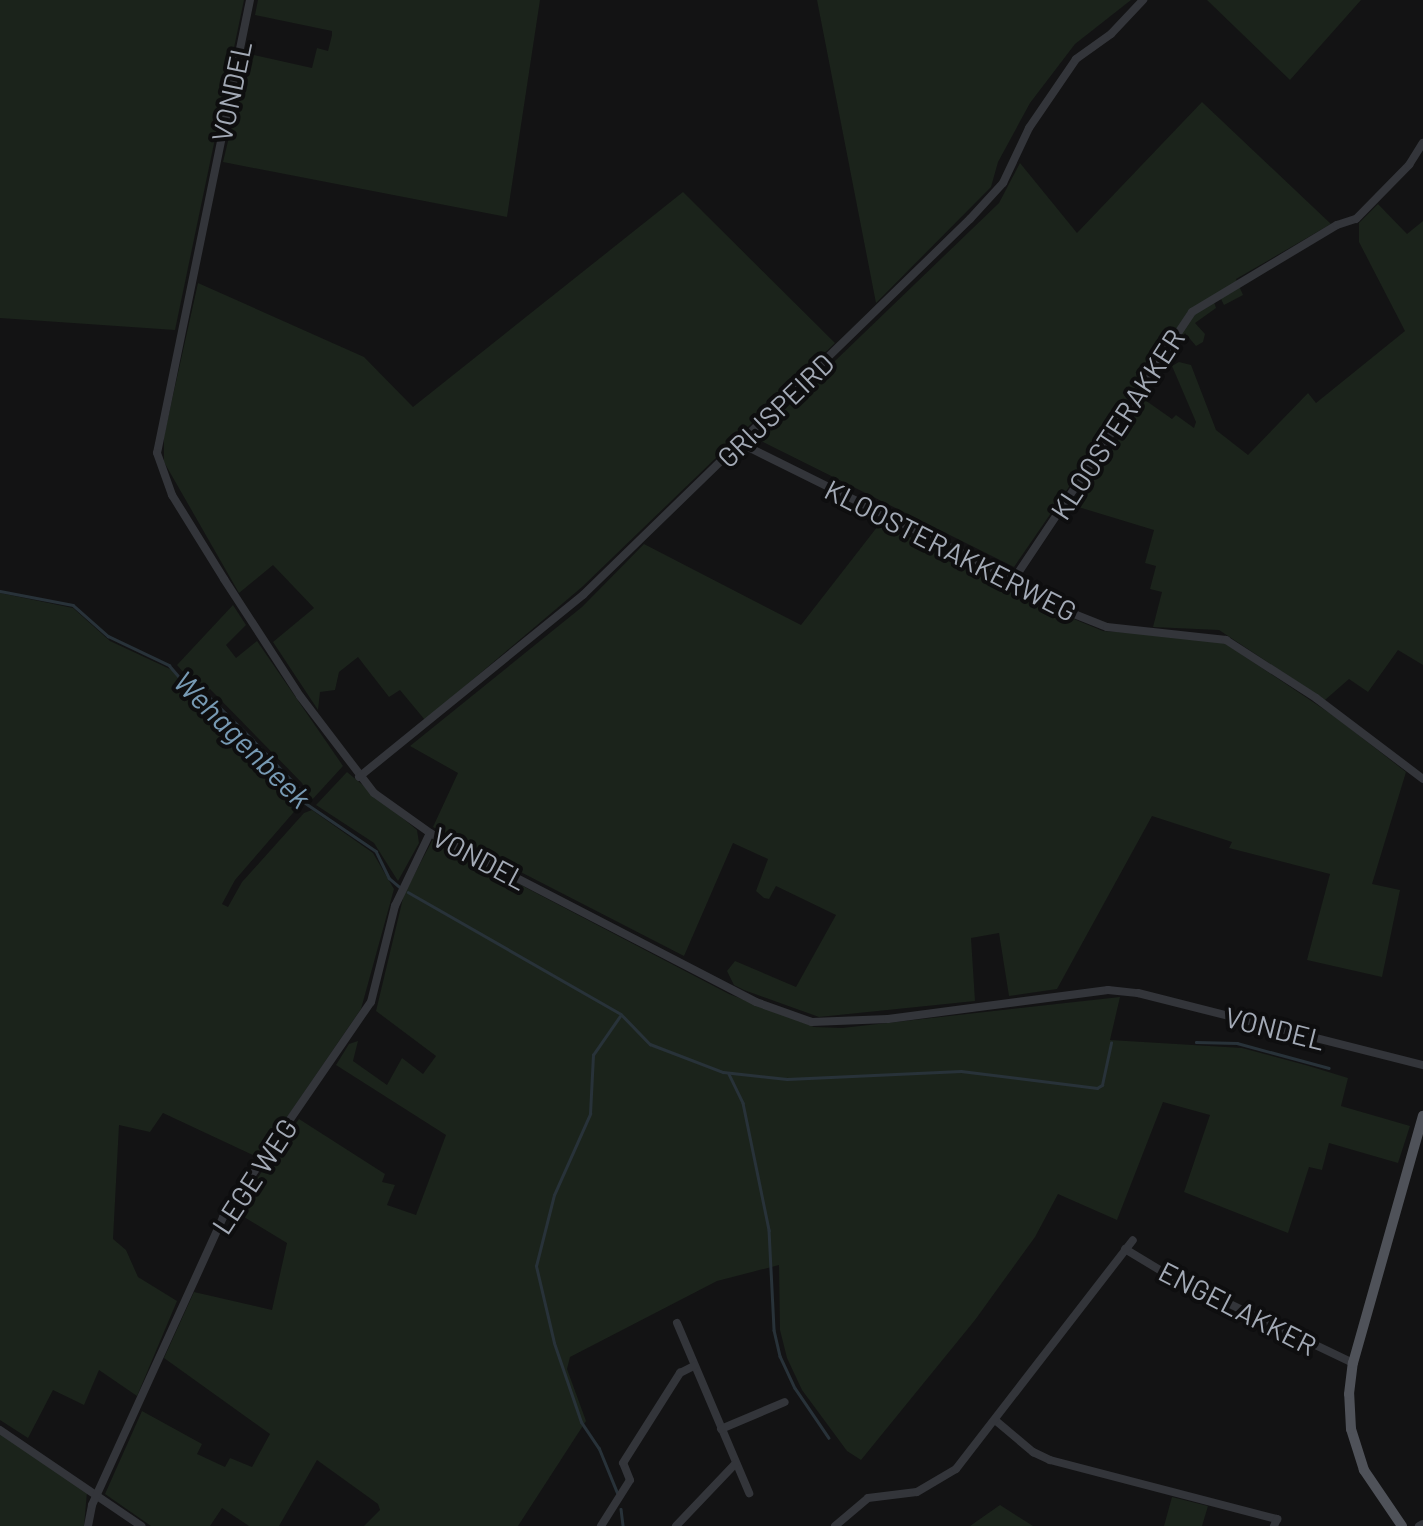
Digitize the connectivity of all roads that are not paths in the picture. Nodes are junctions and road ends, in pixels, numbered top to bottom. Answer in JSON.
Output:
{"nodes":[{"id":1,"x":250,"y":0,"type":"edge"},
{"id":2,"x":1143,"y":0,"type":"edge"},
{"id":3,"x":1423,"y":143,"type":"edge"},
{"id":4,"x":740,"y":443,"type":"junction"},
{"id":5,"x":1014,"y":579,"type":"junction"},
{"id":6,"x":358,"y":777,"type":"junction"},
{"id":7,"x":1423,"y":779,"type":"edge"},
{"id":8,"x":430,"y":833,"type":"junction"},
{"id":9,"x":1423,"y":1065,"type":"edge"},
{"id":10,"x":1423,"y":1116,"type":"edge"},
{"id":11,"x":1133,"y":1240,"type":"dead end"},
{"id":12,"x":1126,"y":1249,"type":"junction"},
{"id":13,"x":676,"y":1323,"type":"dead end"},
{"id":14,"x":1353,"y":1363,"type":"junction"},
{"id":15,"x":694,"y":1366,"type":"junction"},
{"id":16,"x":785,"y":1402,"type":"dead end"},
{"id":17,"x":995,"y":1420,"type":"junction"},
{"id":18,"x":722,"y":1429,"type":"junction"},
{"id":19,"x":0,"y":1430,"type":"edge"},
{"id":20,"x":736,"y":1464,"type":"junction"},
{"id":21,"x":749,"y":1492,"type":"dead end"},
{"id":22,"x":97,"y":1496,"type":"junction"},
{"id":23,"x":1276,"y":1522,"type":"edge"},
{"id":24,"x":88,"y":1526,"type":"edge"},
{"id":25,"x":140,"y":1526,"type":"edge"},
{"id":26,"x":601,"y":1526,"type":"edge"},
{"id":27,"x":676,"y":1526,"type":"edge"},
{"id":28,"x":835,"y":1526,"type":"edge"},
{"id":29,"x":1402,"y":1526,"type":"edge"}],
"edges":[{"from":1,"to":6,"type":"street","name":"VONDEL"},
{"from":2,"to":4,"type":"street","name":"GRIJSPEIRD"},
{"from":3,"to":5,"type":"street","name":"KLOOSTERAKKER"},
{"from":4,"to":5,"type":"street","name":"KLOOSTERAKKERWEG"},
{"from":4,"to":6,"type":"street","name":"GRIJSPEIRD"},
{"from":5,"to":7,"type":"street","name":"KLOOSTERAKKERWEG"},
{"from":6,"to":8,"type":"street","name":"VONDEL"},
{"from":8,"to":9,"type":"street","name":"VONDEL"},
{"from":8,"to":22,"type":"street","name":"LEGE WEG"},
{"from":10,"to":14,"type":"main road"},
{"from":11,"to":12,"type":"street"},
{"from":12,"to":14,"type":"street","name":"ENGELAKKER"},
{"from":12,"to":17,"type":"street"},
{"from":13,"to":15,"type":"street"},
{"from":14,"to":29,"type":"main road"},
{"from":15,"to":18,"type":"street"},
{"from":15,"to":26,"type":"street"},
{"from":16,"to":18,"type":"street"},
{"from":17,"to":23,"type":"street"},
{"from":17,"to":28,"type":"street"},
{"from":18,"to":20,"type":"street"},
{"from":19,"to":22,"type":"street"},
{"from":20,"to":21,"type":"street"},
{"from":20,"to":27,"type":"street"},
{"from":22,"to":24,"type":"street","name":"LEGE WEG"},
{"from":22,"to":25,"type":"street"}]}
